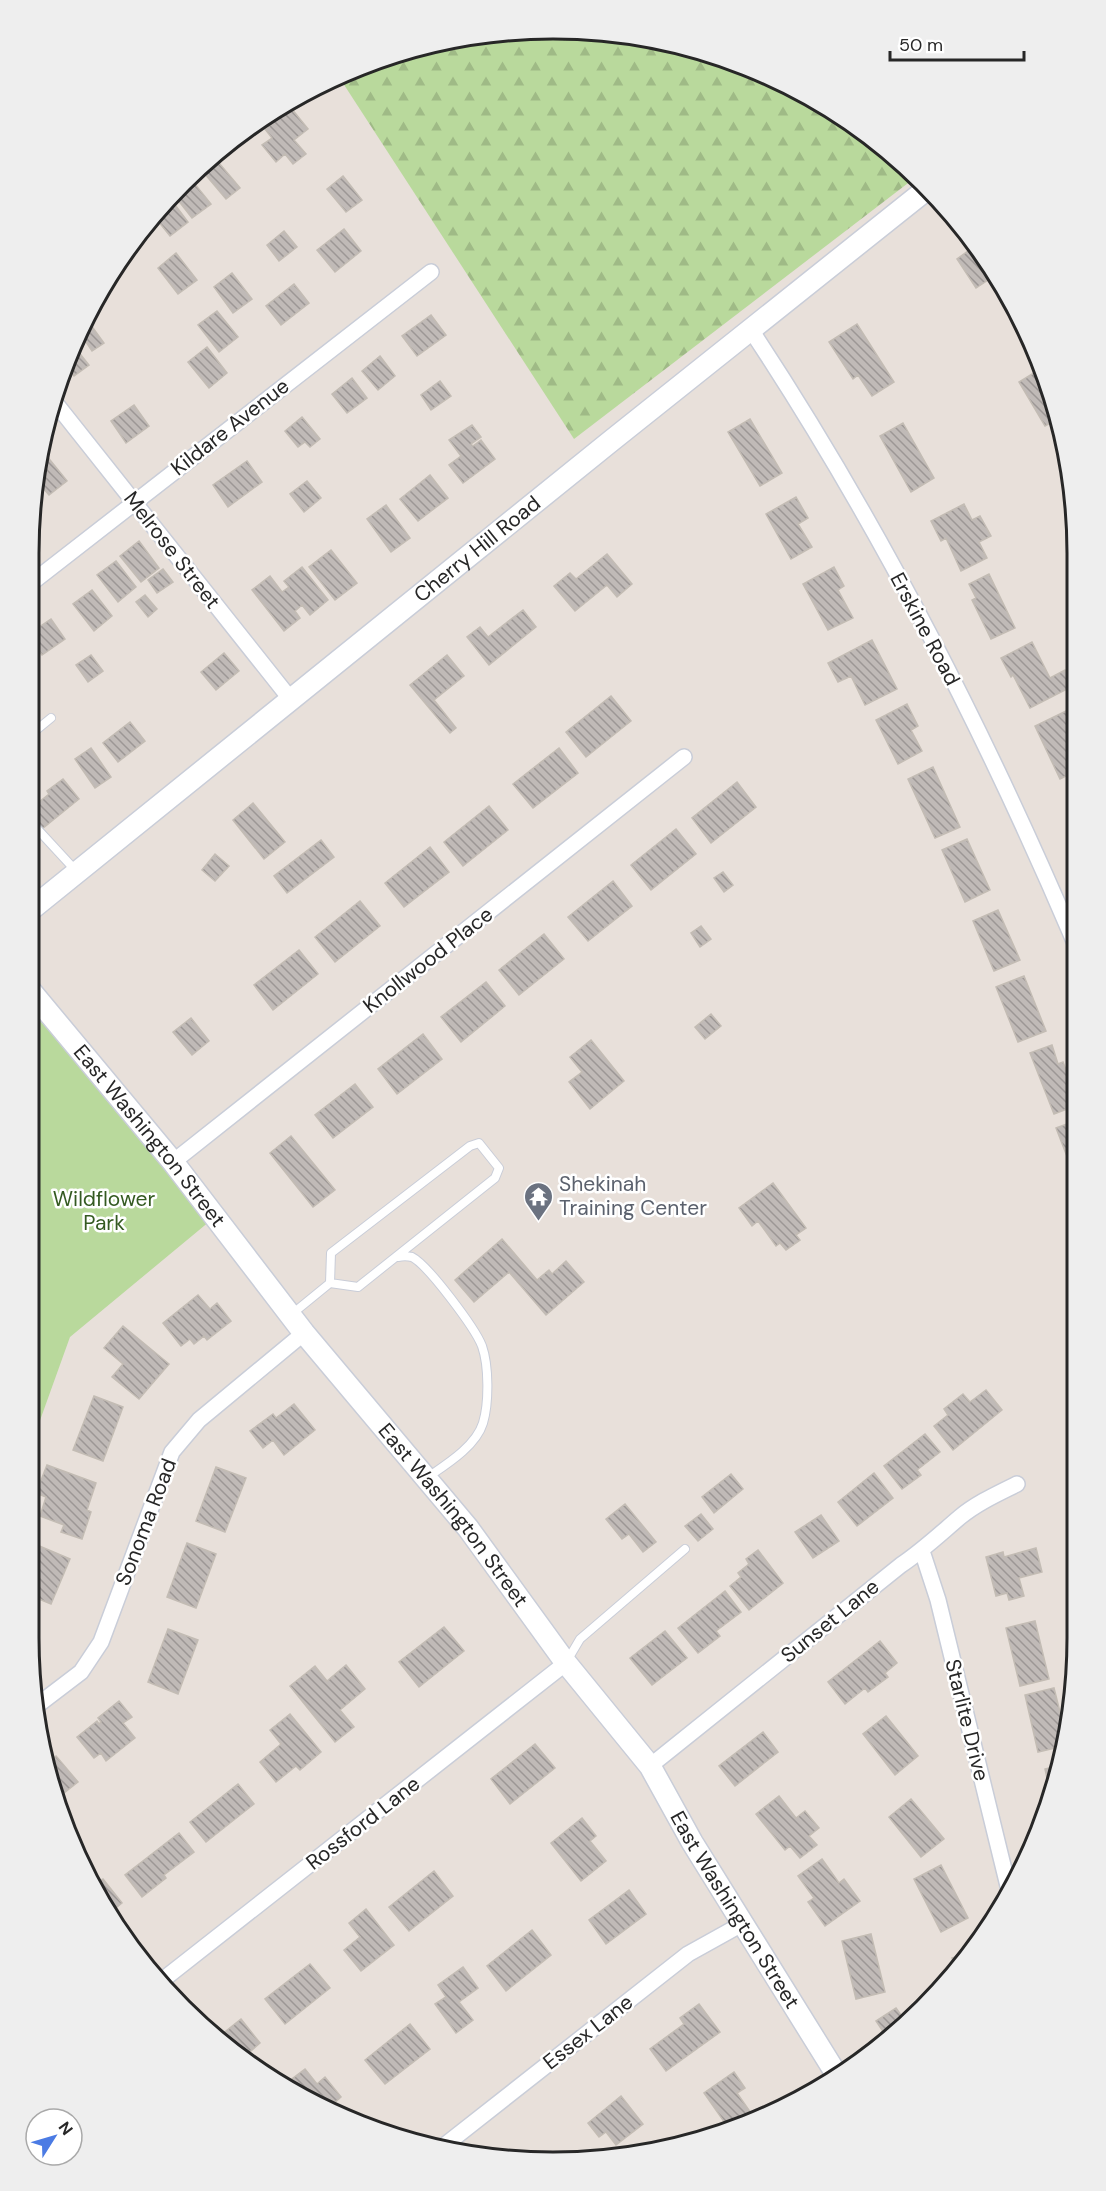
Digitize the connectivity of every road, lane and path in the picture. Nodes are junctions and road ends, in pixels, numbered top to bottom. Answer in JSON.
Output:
{"nodes":[{"id":1,"x":920,"y":194,"type":"edge"},
{"id":2,"x":431,"y":272,"type":"dead end"},
{"id":3,"x":751,"y":330,"type":"junction"},
{"id":4,"x":60,"y":409,"type":"edge"},
{"id":5,"x":134,"y":502,"type":"junction"},
{"id":6,"x":39,"y":577,"type":"edge"},
{"id":7,"x":292,"y":701,"type":"junction"},
{"id":8,"x":51,"y":718,"type":"dead end"},
{"id":9,"x":39,"y":728,"type":"edge"},
{"id":10,"x":684,"y":757,"type":"dead end"},
{"id":11,"x":39,"y":831,"type":"edge"},
{"id":12,"x":78,"y":872,"type":"junction"},
{"id":13,"x":39,"y":903,"type":"edge"},
{"id":14,"x":1067,"y":925,"type":"edge"},
{"id":15,"x":39,"y":1001,"type":"edge"},
{"id":16,"x":172,"y":1162,"type":"junction"},
{"id":17,"x":398,"y":1257,"type":"junction"},
{"id":18,"x":330,"y":1283,"type":"junction"},
{"id":19,"x":291,"y":1316,"type":"junction"},
{"id":20,"x":304,"y":1333,"type":"junction"},
{"id":21,"x":426,"y":1478,"type":"junction"},
{"id":22,"x":1017,"y":1484,"type":"dead end"},
{"id":23,"x":685,"y":1549,"type":"dead end"},
{"id":24,"x":922,"y":1551,"type":"junction"},
{"id":25,"x":566,"y":1663,"type":"junction"},
{"id":26,"x":43,"y":1701,"type":"edge"},
{"id":27,"x":650,"y":1767,"type":"junction"},
{"id":28,"x":1006,"y":1879,"type":"edge"},
{"id":29,"x":742,"y":1924,"type":"junction"},
{"id":30,"x":167,"y":1977,"type":"edge"},
{"id":31,"x":833,"y":2069,"type":"edge"},
{"id":32,"x":449,"y":2141,"type":"edge"}],
"edges":[{"from":1,"to":3,"type":"street","name":"Cherry Hill Road"},
{"from":2,"to":5,"type":"street","name":"Kildare Avenue"},
{"from":3,"to":7,"type":"street","name":"Cherry Hill Road"},
{"from":3,"to":14,"type":"street","name":"Erskine Road"},
{"from":4,"to":5,"type":"street","name":"Melrose Street"},
{"from":5,"to":6,"type":"street","name":"Kildare Avenue"},
{"from":5,"to":7,"type":"street","name":"Melrose Street"},
{"from":7,"to":12,"type":"street","name":"Cherry Hill Road"},
{"from":8,"to":9,"type":"lane"},
{"from":10,"to":16,"type":"street","name":"Knollwood Place"},
{"from":11,"to":12,"type":"lane"},
{"from":12,"to":13,"type":"street","name":"Cherry Hill Road"},
{"from":15,"to":16,"type":"street","name":"East Washington Street"},
{"from":16,"to":19,"type":"street","name":"East Washington Street"},
{"from":17,"to":18,"type":"lane"},
{"from":17,"to":18,"type":"lane"},
{"from":17,"to":21,"type":"lane"},
{"from":18,"to":19,"type":"lane"},
{"from":19,"to":20,"type":"street","name":"East Washington Street"},
{"from":20,"to":21,"type":"street","name":"East Washington Street"},
{"from":20,"to":26,"type":"street","name":"Sonoma Road"},
{"from":21,"to":25,"type":"street","name":"East Washington Street"},
{"from":22,"to":24,"type":"street","name":"Sunset Lane"},
{"from":23,"to":25,"type":"lane"},
{"from":24,"to":27,"type":"street","name":"Sunset Lane"},
{"from":24,"to":28,"type":"street","name":"Starlite Drive"},
{"from":25,"to":27,"type":"street","name":"East Washington Street"},
{"from":25,"to":30,"type":"street","name":"Rossford Lane"},
{"from":27,"to":29,"type":"street","name":"East Washington Street"},
{"from":29,"to":31,"type":"street","name":"East Washington Street"},
{"from":29,"to":32,"type":"street","name":"Essex Lane"}]}
